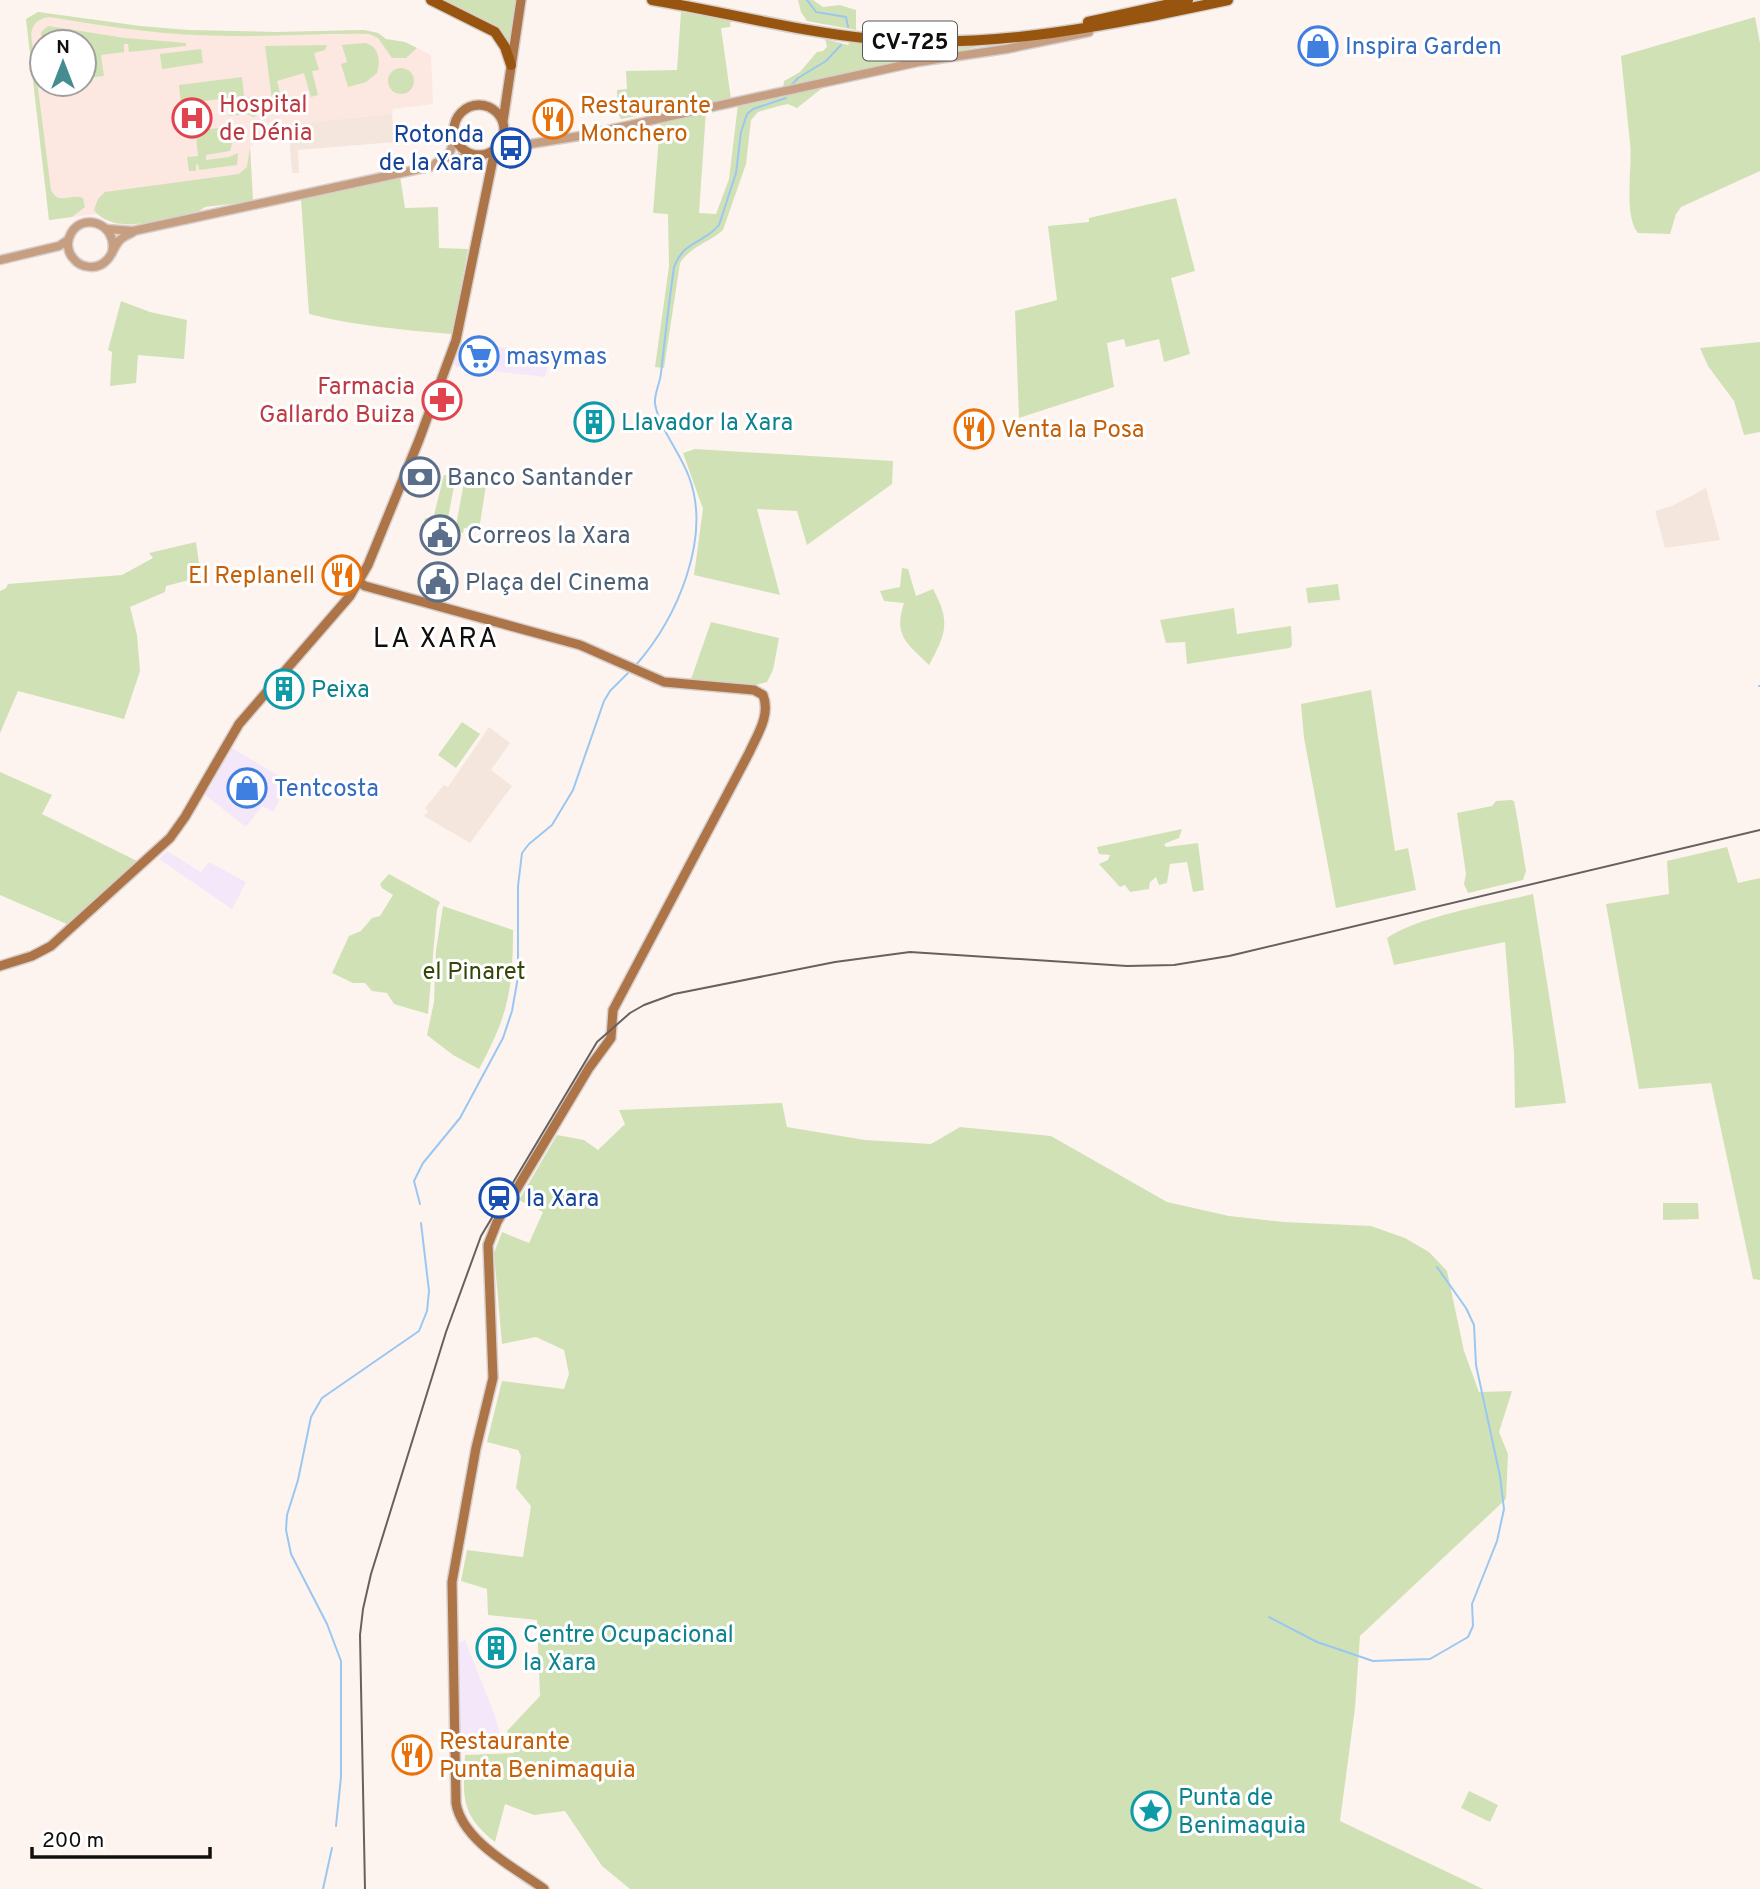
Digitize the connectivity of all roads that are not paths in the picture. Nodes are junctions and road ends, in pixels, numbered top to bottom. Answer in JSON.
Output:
{"nodes":[{"id":1,"x":431,"y":0,"type":"edge"},
{"id":2,"x":521,"y":0,"type":"edge"},
{"id":3,"x":652,"y":0,"type":"edge"},
{"id":4,"x":692,"y":0,"type":"edge"},
{"id":5,"x":1188,"y":0,"type":"edge"},
{"id":6,"x":1228,"y":0,"type":"edge"},
{"id":7,"x":1132,"y":20,"type":"junction"},
{"id":8,"x":804,"y":29,"type":"junction"},
{"id":9,"x":1015,"y":37,"type":"junction"},
{"id":10,"x":511,"y":65,"type":"junction"},
{"id":11,"x":505,"y":97,"type":"junction"},
{"id":12,"x":488,"y":107,"type":"junction"},
{"id":13,"x":503,"y":128,"type":"junction"},
{"id":14,"x":455,"y":138,"type":"junction"},
{"id":15,"x":520,"y":145,"type":"junction"},
{"id":16,"x":496,"y":148,"type":"junction"},
{"id":17,"x":476,"y":154,"type":"junction"},
{"id":18,"x":428,"y":168,"type":"junction"},
{"id":19,"x":490,"y":176,"type":"junction"},
{"id":20,"x":107,"y":229,"type":"junction"},
{"id":21,"x":133,"y":232,"type":"junction"},
{"id":22,"x":68,"y":240,"type":"junction"},
{"id":23,"x":37,"y":252,"type":"junction"},
{"id":24,"x":112,"y":253,"type":"junction"},
{"id":25,"x":73,"y":258,"type":"junction"},
{"id":26,"x":0,"y":260,"type":"edge"},
{"id":27,"x":359,"y":582,"type":"junction"},
{"id":28,"x":0,"y":966,"type":"edge"},
{"id":29,"x":544,"y":1889,"type":"edge"}],
"edges":[{"from":1,"to":10,"type":"main road"},
{"from":2,"to":10,"type":"main road"},
{"from":3,"to":8,"type":"main road","number":"CV-725"},
{"from":4,"to":8,"type":"main road","number":"CV-725"},
{"from":5,"to":9,"type":"main road","number":"CV-725"},
{"from":6,"to":7,"type":"main road","number":"CV-725"},
{"from":7,"to":9,"type":"main road","number":"CV-725"},
{"from":7,"to":15,"type":"street"},
{"from":8,"to":9,"type":"main road","number":"CV-725"},
{"from":10,"to":11,"type":"main road"},
{"from":11,"to":12,"type":"main road"},
{"from":11,"to":13,"type":"main road"},
{"from":12,"to":13,"type":"main road"},
{"from":12,"to":14,"type":"main road"},
{"from":13,"to":15,"type":"street"},
{"from":13,"to":16,"type":"main road"},
{"from":14,"to":17,"type":"main road"},
{"from":14,"to":18,"type":"street"},
{"from":15,"to":16,"type":"street"},
{"from":16,"to":17,"type":"main road"},
{"from":16,"to":19,"type":"main road"},
{"from":17,"to":18,"type":"street"},
{"from":17,"to":19,"type":"main road"},
{"from":18,"to":21,"type":"street"},
{"from":19,"to":27,"type":"main road"},
{"from":20,"to":21,"type":"street"},
{"from":20,"to":22,"type":"street"},
{"from":20,"to":24,"type":"street"},
{"from":21,"to":24,"type":"street"},
{"from":22,"to":23,"type":"street"},
{"from":22,"to":25,"type":"street"},
{"from":23,"to":25,"type":"street"},
{"from":23,"to":26,"type":"street"},
{"from":24,"to":25,"type":"street"},
{"from":27,"to":28,"type":"main road"},
{"from":27,"to":29,"type":"main road"}]}
